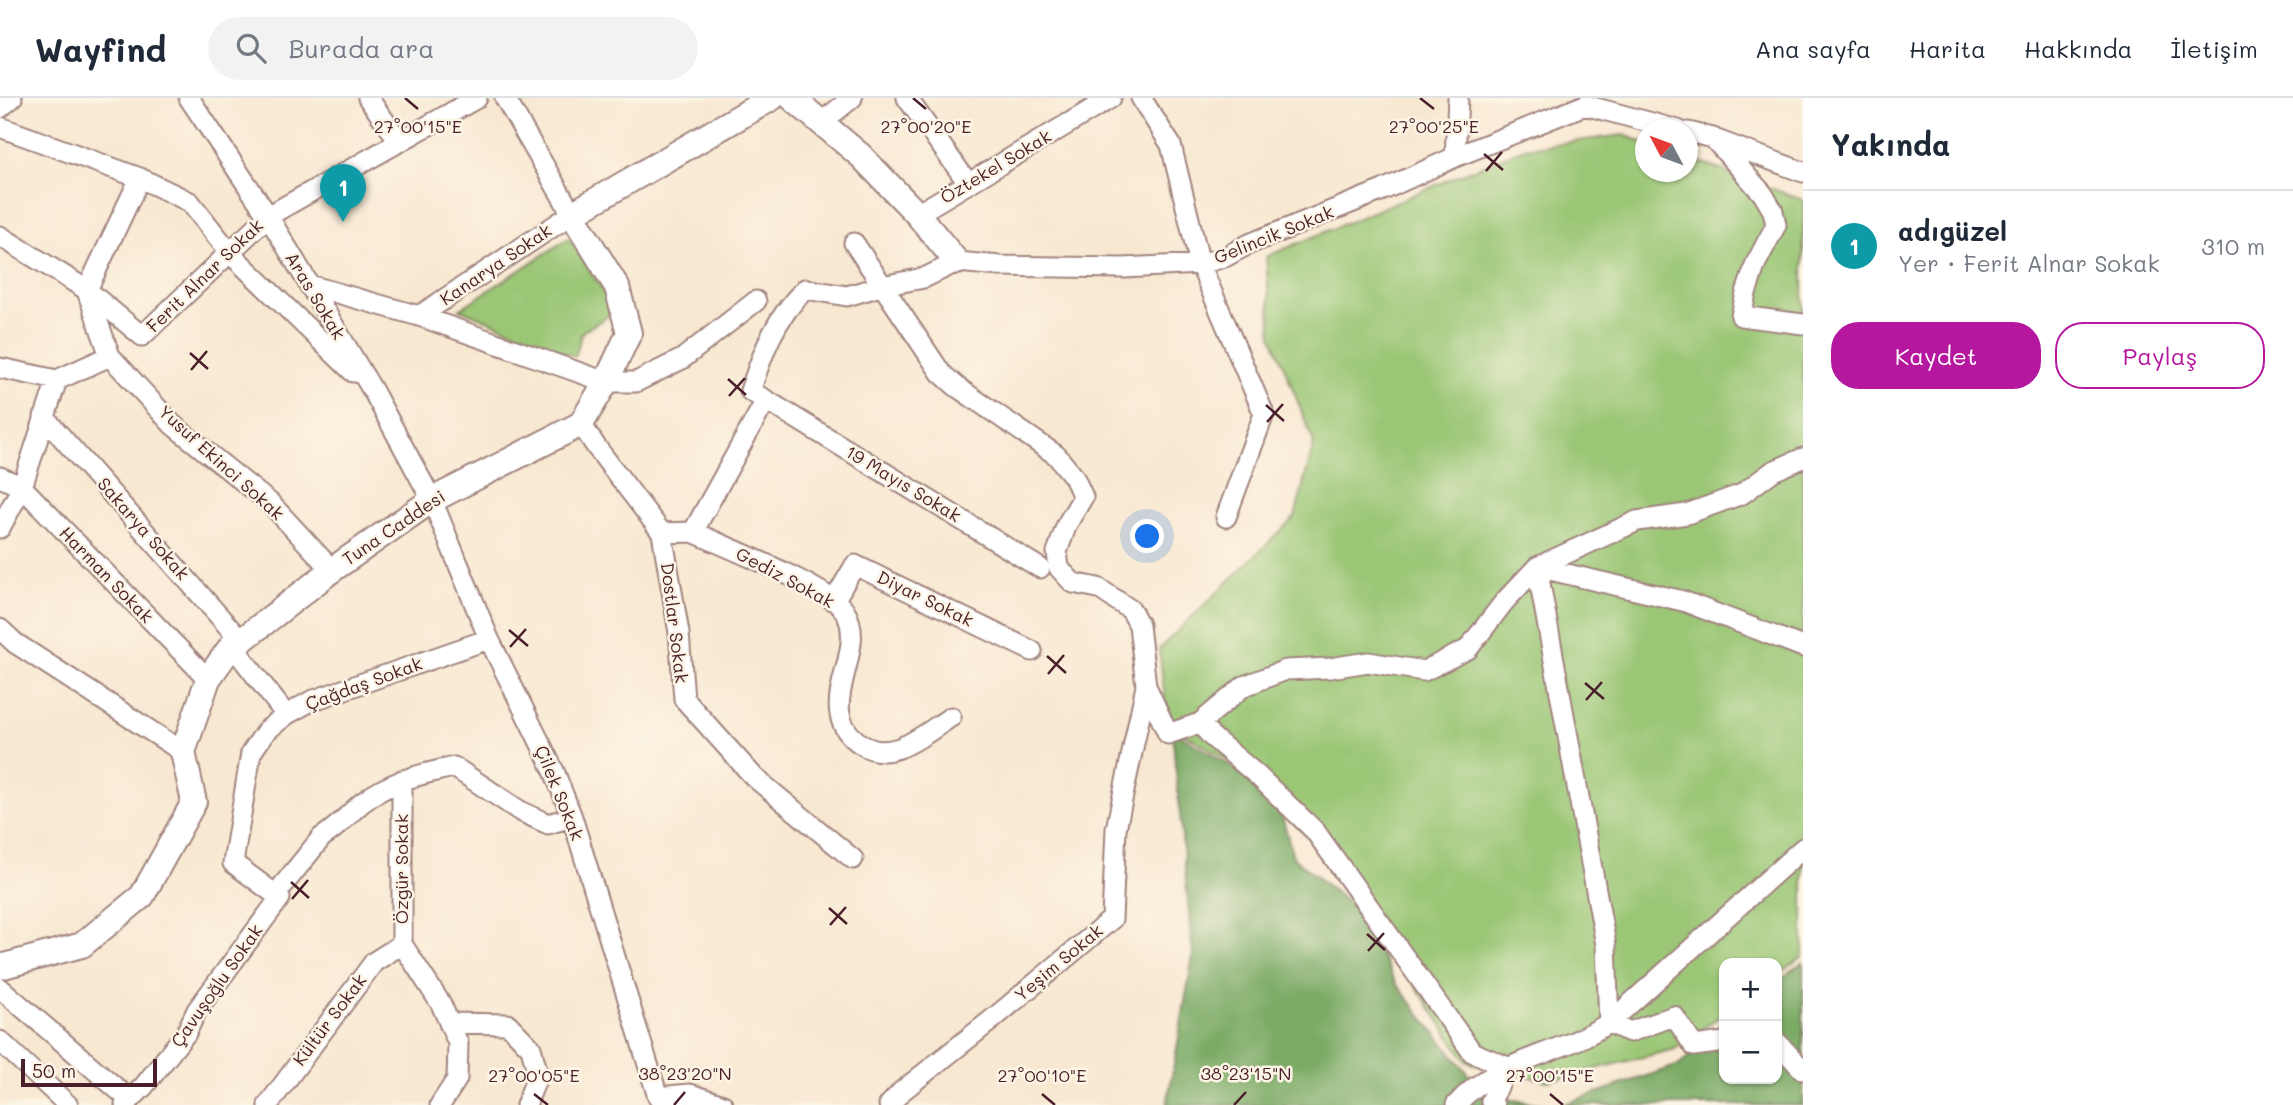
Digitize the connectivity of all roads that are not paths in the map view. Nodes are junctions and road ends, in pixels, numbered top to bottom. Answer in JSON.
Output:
{"nodes":[{"id":1,"x":12,"y":98,"type":"edge"},
{"id":2,"x":189,"y":98,"type":"edge"},
{"id":3,"x":368,"y":98,"type":"edge"},
{"id":4,"x":477,"y":98,"type":"edge"},
{"id":5,"x":505,"y":98,"type":"edge"},
{"id":6,"x":772,"y":98,"type":"edge"},
{"id":7,"x":792,"y":98,"type":"edge"},
{"id":8,"x":852,"y":98,"type":"edge"},
{"id":9,"x":907,"y":98,"type":"edge"},
{"id":10,"x":1111,"y":98,"type":"edge"},
{"id":11,"x":1141,"y":98,"type":"edge"},
{"id":12,"x":1458,"y":98,"type":"edge"},
{"id":13,"x":1583,"y":102,"type":"edge"},
{"id":14,"x":0,"y":108,"type":"edge"},
{"id":15,"x":1641,"y":119,"type":"edge"},
{"id":16,"x":822,"y":122,"type":"junction"},
{"id":17,"x":0,"y":127,"type":"edge"},
{"id":18,"x":1698,"y":134,"type":"edge"},
{"id":19,"x":1713,"y":138,"type":"junction"},
{"id":20,"x":400,"y":142,"type":"junction"},
{"id":21,"x":1455,"y":157,"type":"junction"},
{"id":22,"x":1803,"y":172,"type":"edge"},
{"id":23,"x":140,"y":178,"type":"junction"},
{"id":24,"x":968,"y":183,"type":"junction"},
{"id":25,"x":572,"y":214,"type":"junction"},
{"id":26,"x":917,"y":214,"type":"junction"},
{"id":27,"x":268,"y":216,"type":"junction"},
{"id":28,"x":0,"y":236,"type":"edge"},
{"id":29,"x":854,"y":243,"type":"dead end"},
{"id":30,"x":230,"y":253,"type":"junction"},
{"id":31,"x":957,"y":262,"type":"junction"},
{"id":32,"x":1200,"y":264,"type":"junction"},
{"id":33,"x":309,"y":285,"type":"junction"},
{"id":34,"x":881,"y":286,"type":"junction"},
{"id":35,"x":87,"y":290,"type":"junction"},
{"id":36,"x":756,"y":301,"type":"dead end"},
{"id":37,"x":419,"y":316,"type":"junction"},
{"id":38,"x":1803,"y":324,"type":"edge"},
{"id":39,"x":110,"y":356,"type":"junction"},
{"id":40,"x":0,"y":368,"type":"edge"},
{"id":41,"x":57,"y":380,"type":"junction"},
{"id":42,"x":606,"y":382,"type":"junction"},
{"id":43,"x":373,"y":391,"type":"junction"},
{"id":44,"x":766,"y":400,"type":"junction"},
{"id":45,"x":44,"y":417,"type":"junction"},
{"id":46,"x":581,"y":424,"type":"junction"},
{"id":47,"x":1803,"y":458,"type":"edge"},
{"id":48,"x":0,"y":477,"type":"edge"},
{"id":49,"x":22,"y":487,"type":"junction"},
{"id":50,"x":432,"y":500,"type":"junction"},
{"id":51,"x":1226,"y":517,"type":"dead end"},
{"id":52,"x":0,"y":528,"type":"edge"},
{"id":53,"x":693,"y":532,"type":"junction"},
{"id":54,"x":662,"y":533,"type":"junction"},
{"id":55,"x":1537,"y":567,"type":"junction"},
{"id":56,"x":1040,"y":568,"type":"dead end"},
{"id":57,"x":332,"y":570,"type":"junction"},
{"id":58,"x":834,"y":601,"type":"junction"},
{"id":59,"x":0,"y":629,"type":"edge"},
{"id":60,"x":489,"y":639,"type":"junction"},
{"id":61,"x":236,"y":643,"type":"junction"},
{"id":62,"x":8,"y":647,"type":"edge"},
{"id":63,"x":1803,"y":647,"type":"edge"},
{"id":64,"x":1032,"y":651,"type":"dead end"},
{"id":65,"x":208,"y":679,"type":"junction"},
{"id":66,"x":1146,"y":686,"type":"junction"},
{"id":67,"x":286,"y":715,"type":"junction"},
{"id":68,"x":951,"y":717,"type":"dead end"},
{"id":69,"x":1200,"y":723,"type":"junction"},
{"id":70,"x":183,"y":752,"type":"junction"},
{"id":71,"x":402,"y":780,"type":"junction"},
{"id":72,"x":572,"y":817,"type":"junction"},
{"id":73,"x":1803,"y":848,"type":"edge"},
{"id":74,"x":853,"y":859,"type":"dead end"},
{"id":75,"x":278,"y":896,"type":"junction"},
{"id":76,"x":402,"y":944,"type":"junction"},
{"id":77,"x":0,"y":967,"type":"edge"},
{"id":78,"x":0,"y":988,"type":"edge"},
{"id":79,"x":449,"y":1023,"type":"junction"},
{"id":80,"x":1609,"y":1023,"type":"junction"},
{"id":81,"x":0,"y":1041,"type":"edge"},
{"id":82,"x":1719,"y":1043,"type":"edge"},
{"id":83,"x":1782,"y":1047,"type":"edge"},
{"id":84,"x":1508,"y":1067,"type":"junction"},
{"id":85,"x":1803,"y":1070,"type":"edge"},
{"id":86,"x":657,"y":1101,"type":"edge"},
{"id":87,"x":127,"y":1102,"type":"edge"},
{"id":88,"x":68,"y":1105,"type":"edge"},
{"id":89,"x":268,"y":1105,"type":"edge"},
{"id":90,"x":440,"y":1105,"type":"edge"},
{"id":91,"x":526,"y":1105,"type":"edge"},
{"id":92,"x":723,"y":1105,"type":"edge"},
{"id":93,"x":889,"y":1105,"type":"edge"},
{"id":94,"x":1456,"y":1105,"type":"edge"},
{"id":95,"x":1494,"y":1105,"type":"edge"}],
"edges":[{"from":1,"to":14,"type":"street"},
{"from":2,"to":27,"type":"street","name":"Aras Sokak"},
{"from":3,"to":20,"type":"street"},
{"from":4,"to":20,"type":"street","name":"Ferit Alnar Sokak"},
{"from":5,"to":25,"type":"street"},
{"from":6,"to":25,"type":"street"},
{"from":7,"to":16,"type":"street"},
{"from":8,"to":16,"type":"street"},
{"from":9,"to":24,"type":"street"},
{"from":10,"to":24,"type":"street","name":"Öztekel Sokak"},
{"from":11,"to":32,"type":"street"},
{"from":12,"to":21,"type":"street"},
{"from":13,"to":15,"type":"street"},
{"from":13,"to":21,"type":"street","name":"Gelincik Sokak"},
{"from":16,"to":26,"type":"street"},
{"from":17,"to":23,"type":"street"},
{"from":18,"to":19,"type":"street"},
{"from":19,"to":22,"type":"street"},
{"from":19,"to":38,"type":"street"},
{"from":20,"to":27,"type":"street","name":"Ferit Alnar Sokak"},
{"from":21,"to":32,"type":"street","name":"Gelincik Sokak"},
{"from":23,"to":30,"type":"street"},
{"from":23,"to":35,"type":"street"},
{"from":24,"to":26,"type":"street","name":"Öztekel Sokak"},
{"from":25,"to":37,"type":"street","name":"Kanarya Sokak"},
{"from":25,"to":42,"type":"street"},
{"from":26,"to":31,"type":"street"},
{"from":27,"to":30,"type":"street","name":"Ferit Alnar Sokak"},
{"from":27,"to":33,"type":"street","name":"Aras Sokak"},
{"from":28,"to":35,"type":"street"},
{"from":29,"to":34,"type":"street"},
{"from":30,"to":35,"type":"street","name":"Ferit Alnar Sokak"},
{"from":30,"to":43,"type":"street"},
{"from":31,"to":32,"type":"street","name":"Gelincik Sokak"},
{"from":31,"to":34,"type":"street"},
{"from":32,"to":51,"type":"street"},
{"from":33,"to":37,"type":"street"},
{"from":33,"to":43,"type":"street","name":"Aras Sokak"},
{"from":34,"to":44,"type":"street"},
{"from":34,"to":66,"type":"street"},
{"from":35,"to":39,"type":"street"},
{"from":36,"to":42,"type":"street"},
{"from":37,"to":42,"type":"street"},
{"from":39,"to":41,"type":"street"},
{"from":39,"to":57,"type":"street","name":"Yusuf Ekinci Sokak"},
{"from":40,"to":41,"type":"street"},
{"from":41,"to":45,"type":"street"},
{"from":42,"to":46,"type":"street"},
{"from":43,"to":50,"type":"street","name":"Aras Sokak"},
{"from":44,"to":53,"type":"street"},
{"from":44,"to":56,"type":"street","name":"19 Mayıs Sokak"},
{"from":45,"to":49,"type":"street"},
{"from":45,"to":61,"type":"street","name":"Sakarya Sokak"},
{"from":46,"to":50,"type":"street","name":"Tuna Caddesi"},
{"from":46,"to":54,"type":"street","name":"Dostlar Sokak"},
{"from":47,"to":55,"type":"street"},
{"from":48,"to":49,"type":"street","name":"Harman Sokak"},
{"from":49,"to":52,"type":"street"},
{"from":49,"to":65,"type":"street","name":"Harman Sokak"},
{"from":50,"to":57,"type":"street","name":"Tuna Caddesi"},
{"from":50,"to":60,"type":"street","name":"Çilek Sokak"},
{"from":53,"to":54,"type":"street"},
{"from":53,"to":58,"type":"street","name":"Gediz Sokak"},
{"from":54,"to":74,"type":"street","name":"Dostlar Sokak"},
{"from":55,"to":63,"type":"street"},
{"from":55,"to":69,"type":"street"},
{"from":55,"to":80,"type":"street"},
{"from":57,"to":61,"type":"street","name":"Tuna Caddesi"},
{"from":58,"to":64,"type":"street","name":"Diyar Sokak"},
{"from":58,"to":68,"type":"street","name":"Gediz Sokak"},
{"from":59,"to":62,"type":"street"},
{"from":60,"to":67,"type":"street","name":"Çağdaş Sokak"},
{"from":60,"to":72,"type":"street","name":"Çilek Sokak"},
{"from":61,"to":65,"type":"street","name":"Tuna Caddesi"},
{"from":61,"to":67,"type":"street","name":"Sakarya Sokak"},
{"from":62,"to":70,"type":"street"},
{"from":65,"to":70,"type":"street","name":"Tuna Caddesi"},
{"from":66,"to":69,"type":"street"},
{"from":66,"to":93,"type":"street","name":"Yeşim Sokak"},
{"from":67,"to":75,"type":"street","name":"Çağdaş Sokak"},
{"from":69,"to":84,"type":"street"},
{"from":70,"to":77,"type":"street"},
{"from":71,"to":72,"type":"street"},
{"from":71,"to":75,"type":"street"},
{"from":71,"to":76,"type":"street","name":"Özgür Sokak"},
{"from":72,"to":86,"type":"street","name":"Çilek Sokak"},
{"from":73,"to":80,"type":"street"},
{"from":75,"to":87,"type":"street","name":"Çavuşoğlu Sokak"},
{"from":76,"to":79,"type":"street","name":"Özgür Sokak"},
{"from":76,"to":89,"type":"street","name":"Kültür Sokak"},
{"from":78,"to":87,"type":"street"},
{"from":79,"to":90,"type":"street","name":"Özgür Sokak"},
{"from":79,"to":91,"type":"street"},
{"from":80,"to":82,"type":"street"},
{"from":80,"to":84,"type":"street"},
{"from":81,"to":88,"type":"street"},
{"from":83,"to":85,"type":"street"},
{"from":84,"to":94,"type":"street"},
{"from":84,"to":95,"type":"street"},
{"from":86,"to":92,"type":"street"}]}
